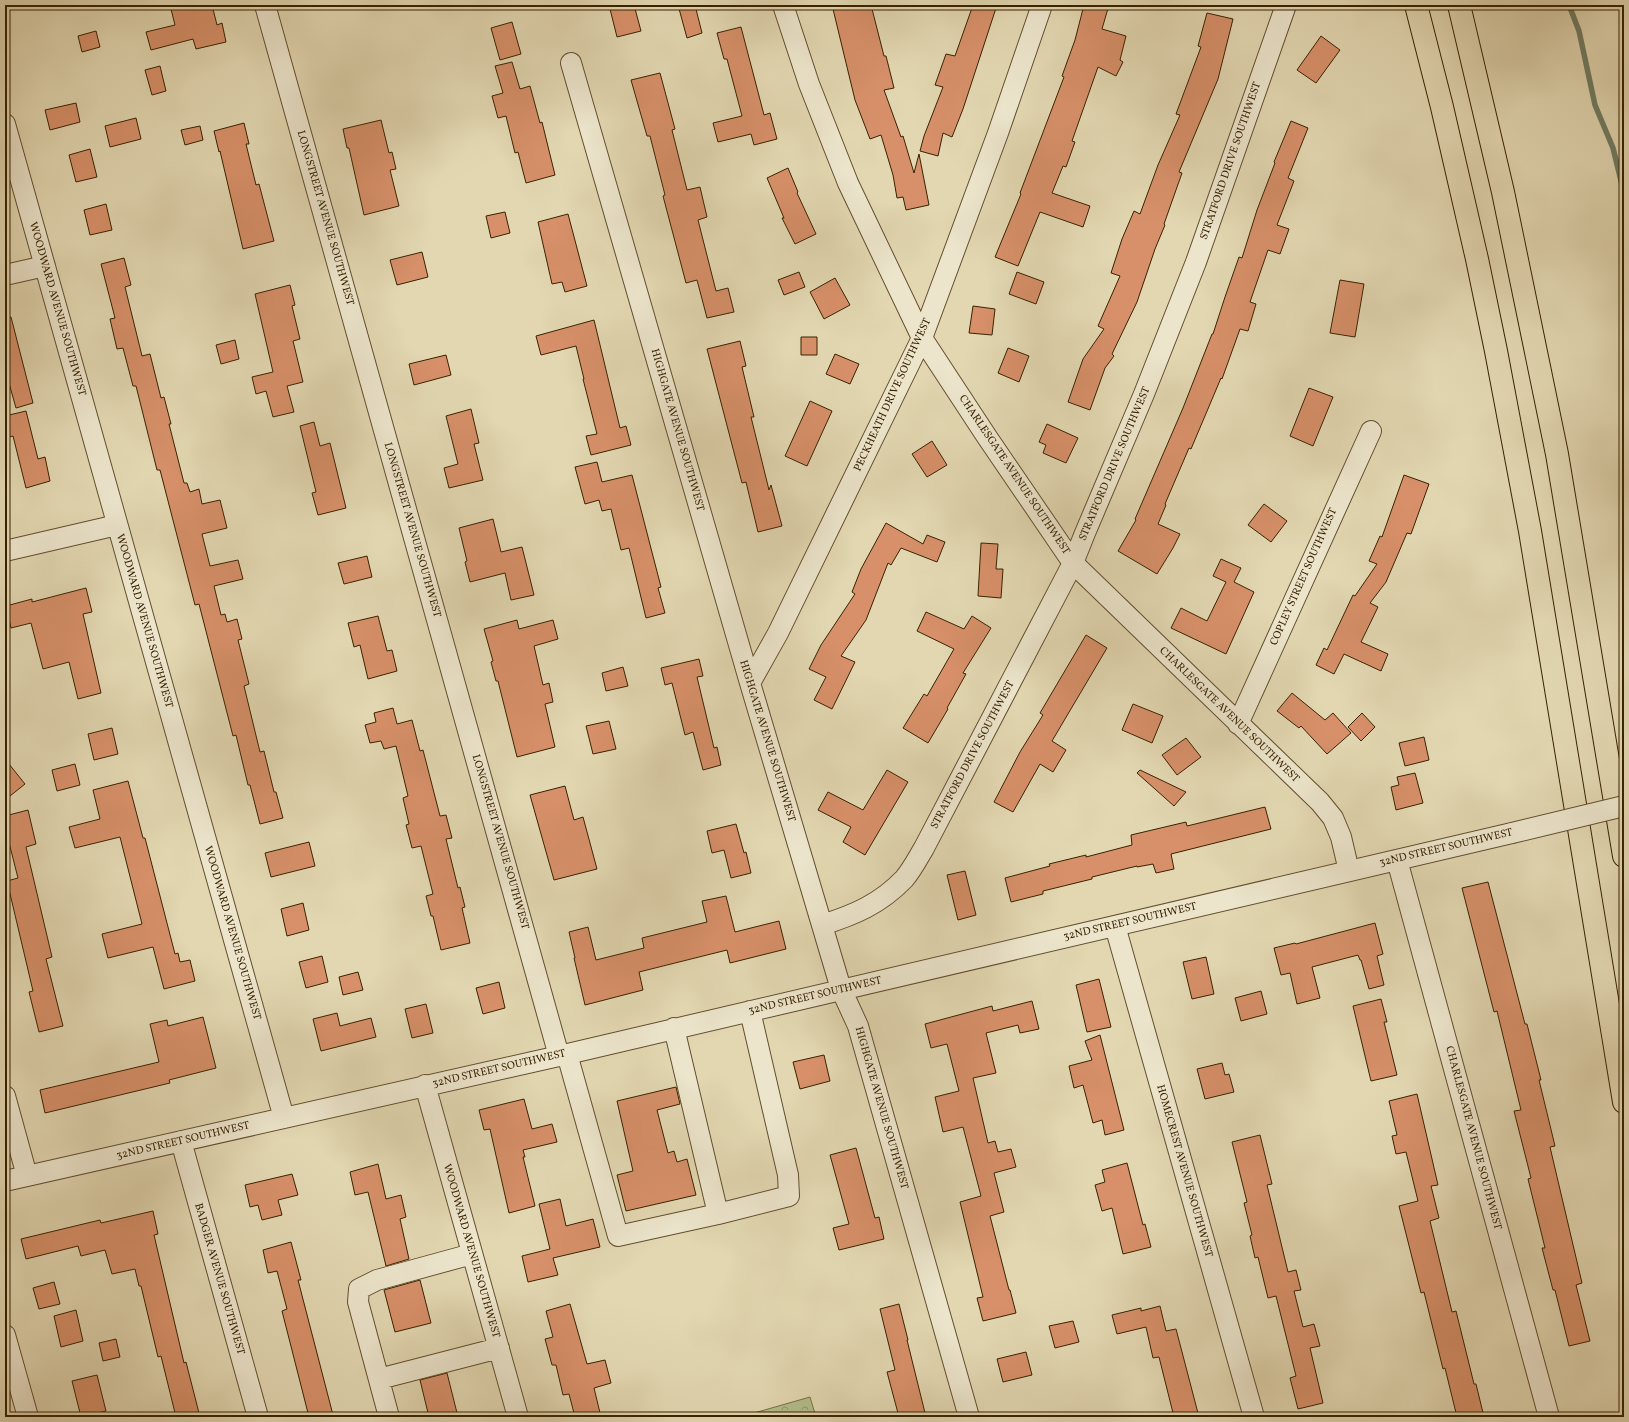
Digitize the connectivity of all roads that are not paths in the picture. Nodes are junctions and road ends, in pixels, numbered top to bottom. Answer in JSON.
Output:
{"nodes":[{"id":1,"x":265,"y":5,"type":"edge"},
{"id":2,"x":783,"y":5,"type":"edge"},
{"id":3,"x":1042,"y":5,"type":"edge"},
{"id":4,"x":1286,"y":5,"type":"edge"},
{"id":5,"x":1416,"y":5,"type":"edge"},
{"id":6,"x":1459,"y":5,"type":"edge"},
{"id":7,"x":571,"y":63,"type":"dead end"},
{"id":8,"x":5,"y":124,"type":"edge"},
{"id":9,"x":45,"y":266,"type":"junction"},
{"id":10,"x":5,"y":275,"type":"edge"},
{"id":11,"x":922,"y":338,"type":"junction"},
{"id":12,"x":1370,"y":431,"type":"dead end"},
{"id":13,"x":117,"y":525,"type":"junction"},
{"id":14,"x":5,"y":551,"type":"edge"},
{"id":15,"x":1073,"y":564,"type":"junction"},
{"id":16,"x":750,"y":683,"type":"junction"},
{"id":17,"x":1238,"y":724,"type":"junction"},
{"id":18,"x":1624,"y":806,"type":"edge"},
{"id":19,"x":1624,"y":856,"type":"edge"},
{"id":20,"x":1397,"y":860,"type":"junction"},
{"id":21,"x":1349,"y":871,"type":"junction"},
{"id":22,"x":822,"y":926,"type":"junction"},
{"id":23,"x":1115,"y":926,"type":"junction"},
{"id":24,"x":841,"y":989,"type":"junction"},
{"id":25,"x":750,"y":1011,"type":"junction"},
{"id":26,"x":674,"y":1028,"type":"junction"},
{"id":27,"x":563,"y":1054,"type":"junction"},
{"id":28,"x":425,"y":1086,"type":"junction"},
{"id":29,"x":5,"y":1096,"type":"edge"},
{"id":30,"x":1624,"y":1102,"type":"edge"},
{"id":31,"x":284,"y":1118,"type":"junction"},
{"id":32,"x":181,"y":1141,"type":"junction"},
{"id":33,"x":27,"y":1176,"type":"junction"},
{"id":34,"x":5,"y":1181,"type":"edge"},
{"id":35,"x":718,"y":1214,"type":"junction"},
{"id":36,"x":472,"y":1254,"type":"junction"},
{"id":37,"x":5,"y":1335,"type":"edge"},
{"id":38,"x":499,"y":1348,"type":"junction"},
{"id":39,"x":379,"y":1379,"type":"junction"},
{"id":40,"x":28,"y":1417,"type":"edge"},
{"id":41,"x":258,"y":1417,"type":"edge"},
{"id":42,"x":389,"y":1417,"type":"edge"},
{"id":43,"x":518,"y":1417,"type":"edge"},
{"id":44,"x":969,"y":1417,"type":"edge"},
{"id":45,"x":1254,"y":1417,"type":"edge"},
{"id":46,"x":1549,"y":1417,"type":"edge"}],
"edges":[{"from":1,"to":27,"type":"street","name":"LONGSTREET AVENUE SOUTHWEST"},
{"from":2,"to":11,"type":"street","name":"CHARLESGATE AVENUE SOUTHWEST"},
{"from":3,"to":11,"type":"street","name":"PECKHEATH DRIVE SOUTHWEST"},
{"from":4,"to":15,"type":"street","name":"STRATFORD DRIVE SOUTHWEST"},
{"from":5,"to":30,"type":"highway"},
{"from":6,"to":19,"type":"highway"},
{"from":7,"to":16,"type":"street","name":"HIGHGATE AVENUE SOUTHWEST"},
{"from":8,"to":9,"type":"street","name":"WOODWARD AVENUE SOUTHWEST"},
{"from":9,"to":10,"type":"street"},
{"from":9,"to":13,"type":"street","name":"WOODWARD AVENUE SOUTHWEST"},
{"from":11,"to":15,"type":"street","name":"CHARLESGATE AVENUE SOUTHWEST"},
{"from":11,"to":16,"type":"street","name":"PECKHEATH DRIVE SOUTHWEST"},
{"from":12,"to":17,"type":"street","name":"COPLEY STREET SOUTHWEST"},
{"from":13,"to":14,"type":"street"},
{"from":13,"to":31,"type":"street","name":"WOODWARD AVENUE SOUTHWEST"},
{"from":15,"to":17,"type":"street","name":"CHARLESGATE AVENUE SOUTHWEST"},
{"from":15,"to":22,"type":"street","name":"STRATFORD DRIVE SOUTHWEST"},
{"from":16,"to":22,"type":"street","name":"HIGHGATE AVENUE SOUTHWEST"},
{"from":17,"to":21,"type":"street","name":"CHARLESGATE AVENUE SOUTHWEST"},
{"from":18,"to":20,"type":"street","name":"32ND STREET SOUTHWEST","bridge":true},
{"from":20,"to":21,"type":"street","name":"32ND STREET SOUTHWEST"},
{"from":20,"to":46,"type":"street","name":"CHARLESGATE AVENUE SOUTHWEST"},
{"from":21,"to":23,"type":"street","name":"32ND STREET SOUTHWEST"},
{"from":22,"to":24,"type":"street","name":"HIGHGATE AVENUE SOUTHWEST"},
{"from":23,"to":24,"type":"street","name":"32ND STREET SOUTHWEST"},
{"from":23,"to":45,"type":"street","name":"HOMECREST AVENUE SOUTHWEST"},
{"from":24,"to":25,"type":"street","name":"32ND STREET SOUTHWEST"},
{"from":24,"to":44,"type":"street","name":"HIGHGATE AVENUE SOUTHWEST"},
{"from":25,"to":26,"type":"street","name":"32ND STREET SOUTHWEST"},
{"from":25,"to":35,"type":"street"},
{"from":26,"to":27,"type":"street","name":"32ND STREET SOUTHWEST"},
{"from":26,"to":35,"type":"street"},
{"from":27,"to":28,"type":"street","name":"32ND STREET SOUTHWEST"},
{"from":27,"to":35,"type":"street","name":"LONGSTREET AVENUE SOUTHWEST"},
{"from":28,"to":31,"type":"street","name":"32ND STREET SOUTHWEST"},
{"from":28,"to":36,"type":"street","name":"WOODWARD AVENUE SOUTHWEST"},
{"from":29,"to":33,"type":"street"},
{"from":31,"to":32,"type":"street","name":"32ND STREET SOUTHWEST"},
{"from":32,"to":33,"type":"street","name":"32ND STREET SOUTHWEST"},
{"from":32,"to":41,"type":"street","name":"BADGER AVENUE SOUTHWEST"},
{"from":33,"to":34,"type":"street","name":"32ND STREET SOUTHWEST"},
{"from":36,"to":38,"type":"street","name":"WOODWARD AVENUE SOUTHWEST"},
{"from":36,"to":39,"type":"street"},
{"from":37,"to":40,"type":"street"},
{"from":38,"to":39,"type":"street"},
{"from":38,"to":43,"type":"street","name":"WOODWARD AVENUE SOUTHWEST"},
{"from":39,"to":42,"type":"street"}]}
